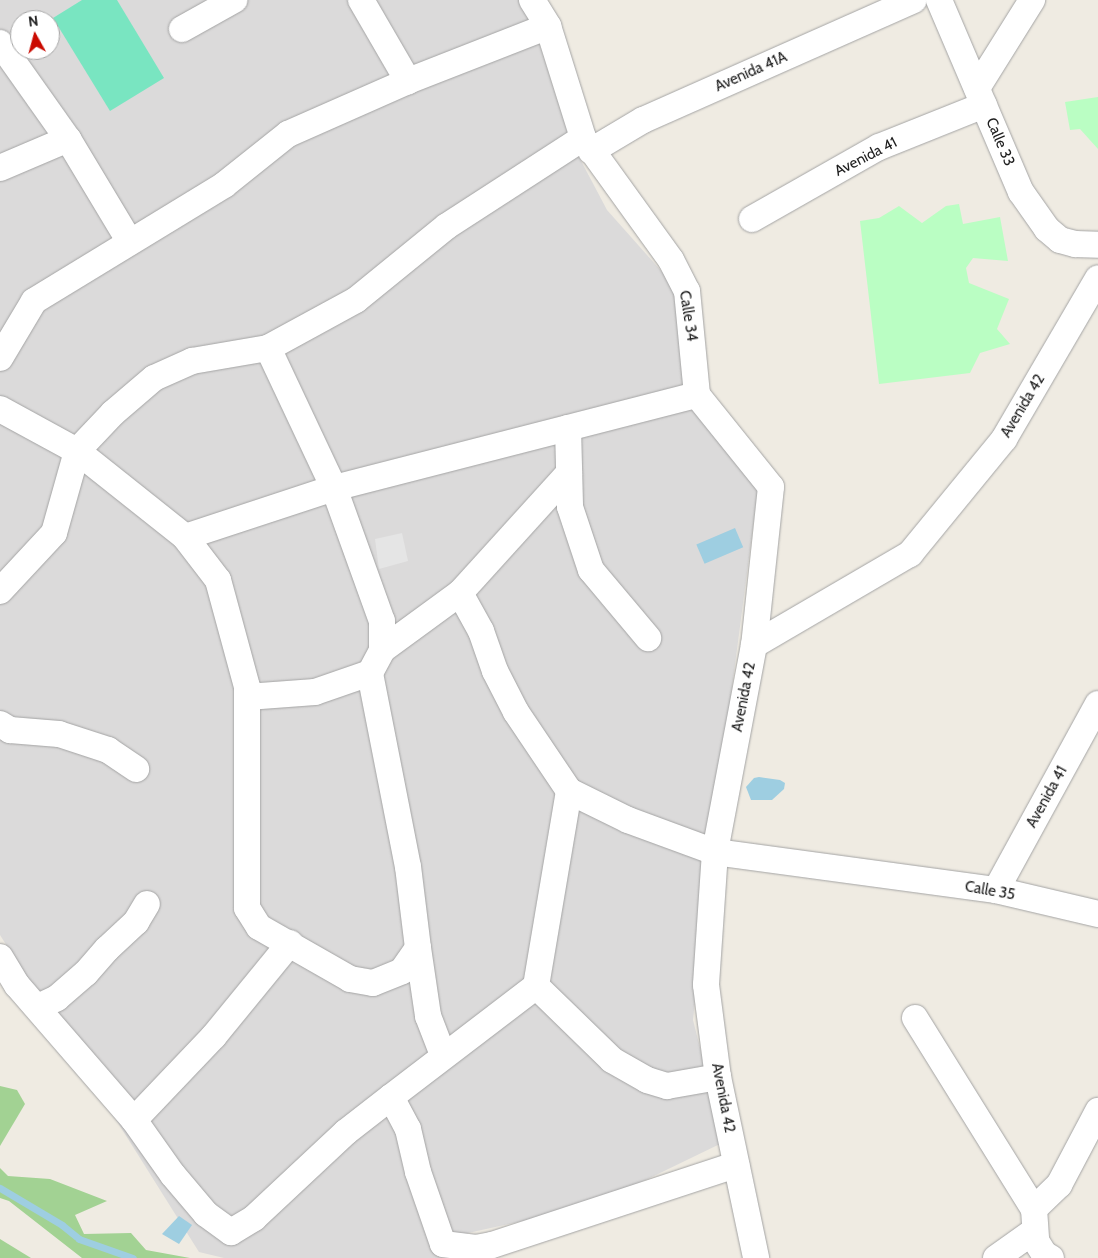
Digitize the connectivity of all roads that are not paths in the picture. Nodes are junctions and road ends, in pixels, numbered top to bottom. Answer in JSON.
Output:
{"nodes":[{"id":1,"x":234,"y":0,"type":"edge"},
{"id":2,"x":361,"y":0,"type":"edge"},
{"id":3,"x":532,"y":0,"type":"edge"},
{"id":4,"x":914,"y":0,"type":"edge"},
{"id":5,"x":939,"y":0,"type":"edge"},
{"id":6,"x":1032,"y":0,"type":"edge"},
{"id":7,"x":548,"y":26,"type":"junction"},
{"id":8,"x":182,"y":29,"type":"dead end"},
{"id":9,"x":0,"y":43,"type":"edge"},
{"id":10,"x":408,"y":81,"type":"junction"},
{"id":11,"x":981,"y":96,"type":"junction"},
{"id":12,"x":68,"y":139,"type":"junction"},
{"id":13,"x":587,"y":144,"type":"junction"},
{"id":14,"x":0,"y":168,"type":"edge"},
{"id":15,"x":752,"y":219,"type":"dead end"},
{"id":16,"x":130,"y":242,"type":"junction"},
{"id":17,"x":1098,"y":245,"type":"edge"},
{"id":18,"x":1098,"y":278,"type":"edge"},
{"id":19,"x":268,"y":348,"type":"junction"},
{"id":20,"x":0,"y":358,"type":"edge"},
{"id":21,"x":697,"y":395,"type":"junction"},
{"id":22,"x":0,"y":409,"type":"edge"},
{"id":23,"x":568,"y":428,"type":"junction"},
{"id":24,"x":77,"y":451,"type":"junction"},
{"id":25,"x":569,"y":473,"type":"junction"},
{"id":26,"x":334,"y":488,"type":"junction"},
{"id":27,"x":185,"y":536,"type":"junction"},
{"id":28,"x":0,"y":591,"type":"edge"},
{"id":29,"x":460,"y":593,"type":"junction"},
{"id":30,"x":648,"y":638,"type":"dead end"},
{"id":31,"x":754,"y":645,"type":"junction"},
{"id":32,"x":382,"y":650,"type":"junction"},
{"id":33,"x":370,"y":673,"type":"junction"},
{"id":34,"x":247,"y":697,"type":"junction"},
{"id":35,"x":1097,"y":708,"type":"edge"},
{"id":36,"x":0,"y":724,"type":"edge"},
{"id":37,"x":136,"y":769,"type":"dead end"},
{"id":38,"x":569,"y":791,"type":"junction"},
{"id":39,"x":715,"y":852,"type":"junction"},
{"id":40,"x":996,"y":890,"type":"junction"},
{"id":41,"x":147,"y":904,"type":"dead end"},
{"id":42,"x":1098,"y":914,"type":"edge"},
{"id":43,"x":290,"y":943,"type":"junction"},
{"id":44,"x":418,"y":948,"type":"junction"},
{"id":45,"x":0,"y":956,"type":"edge"},
{"id":46,"x":536,"y":986,"type":"junction"},
{"id":47,"x":38,"y":1007,"type":"junction"},
{"id":48,"x":915,"y":1018,"type":"dead end"},
{"id":49,"x":443,"y":1055,"type":"junction"},
{"id":50,"x":718,"y":1077,"type":"junction"},
{"id":51,"x":391,"y":1097,"type":"junction"},
{"id":52,"x":1098,"y":1111,"type":"edge"},
{"id":53,"x":134,"y":1120,"type":"junction"},
{"id":54,"x":736,"y":1165,"type":"junction"},
{"id":55,"x":1034,"y":1220,"type":"junction"},
{"id":56,"x":756,"y":1258,"type":"edge"},
{"id":57,"x":996,"y":1258,"type":"edge"},
{"id":58,"x":1051,"y":1258,"type":"edge"}],
"edges":[{"from":1,"to":8,"type":"street"},
{"from":2,"to":10,"type":"street"},
{"from":3,"to":7,"type":"street","name":"Calle 34"},
{"from":4,"to":13,"type":"street","name":"Avenida 41A"},
{"from":5,"to":11,"type":"street","name":"Calle 33"},
{"from":6,"to":11,"type":"street"},
{"from":7,"to":10,"type":"street"},
{"from":7,"to":13,"type":"street","name":"Calle 34"},
{"from":9,"to":12,"type":"street"},
{"from":10,"to":16,"type":"street"},
{"from":11,"to":15,"type":"street","name":"Avenida 41"},
{"from":11,"to":17,"type":"street","name":"Calle 33"},
{"from":12,"to":14,"type":"street"},
{"from":12,"to":16,"type":"street"},
{"from":13,"to":19,"type":"street","name":"Avenida 41A"},
{"from":13,"to":21,"type":"street","name":"Calle 34"},
{"from":16,"to":20,"type":"street"},
{"from":18,"to":31,"type":"street","name":"Avenida 42"},
{"from":19,"to":24,"type":"street","name":"Avenida 41A"},
{"from":19,"to":26,"type":"street"},
{"from":21,"to":23,"type":"street"},
{"from":21,"to":31,"type":"street"},
{"from":22,"to":24,"type":"street"},
{"from":23,"to":25,"type":"street"},
{"from":23,"to":26,"type":"street"},
{"from":24,"to":27,"type":"street"},
{"from":24,"to":28,"type":"street"},
{"from":25,"to":29,"type":"street"},
{"from":25,"to":30,"type":"street"},
{"from":26,"to":27,"type":"street"},
{"from":26,"to":32,"type":"street"},
{"from":27,"to":34,"type":"street"},
{"from":29,"to":32,"type":"street"},
{"from":29,"to":38,"type":"street"},
{"from":31,"to":39,"type":"street","name":"Avenida 42"},
{"from":32,"to":33,"type":"street"},
{"from":33,"to":34,"type":"street"},
{"from":33,"to":44,"type":"street"},
{"from":34,"to":43,"type":"street"},
{"from":35,"to":40,"type":"street","name":"Avenida 41"},
{"from":36,"to":37,"type":"street"},
{"from":38,"to":39,"type":"street","name":"Calle 35"},
{"from":38,"to":46,"type":"street"},
{"from":39,"to":40,"type":"street","name":"Calle 35"},
{"from":39,"to":50,"type":"street","name":"Avenida 42"},
{"from":40,"to":42,"type":"street","name":"Calle 35"},
{"from":41,"to":47,"type":"street"},
{"from":43,"to":44,"type":"street"},
{"from":43,"to":53,"type":"street"},
{"from":44,"to":49,"type":"street"},
{"from":45,"to":47,"type":"street"},
{"from":46,"to":49,"type":"street"},
{"from":46,"to":50,"type":"street"},
{"from":47,"to":53,"type":"street"},
{"from":48,"to":55,"type":"street"},
{"from":49,"to":51,"type":"street"},
{"from":50,"to":54,"type":"street","name":"Avenida 42"},
{"from":51,"to":53,"type":"street"},
{"from":51,"to":54,"type":"street"},
{"from":52,"to":55,"type":"street"},
{"from":54,"to":56,"type":"street","name":"Avenida 42"},
{"from":55,"to":57,"type":"street"},
{"from":55,"to":58,"type":"street"}]}
